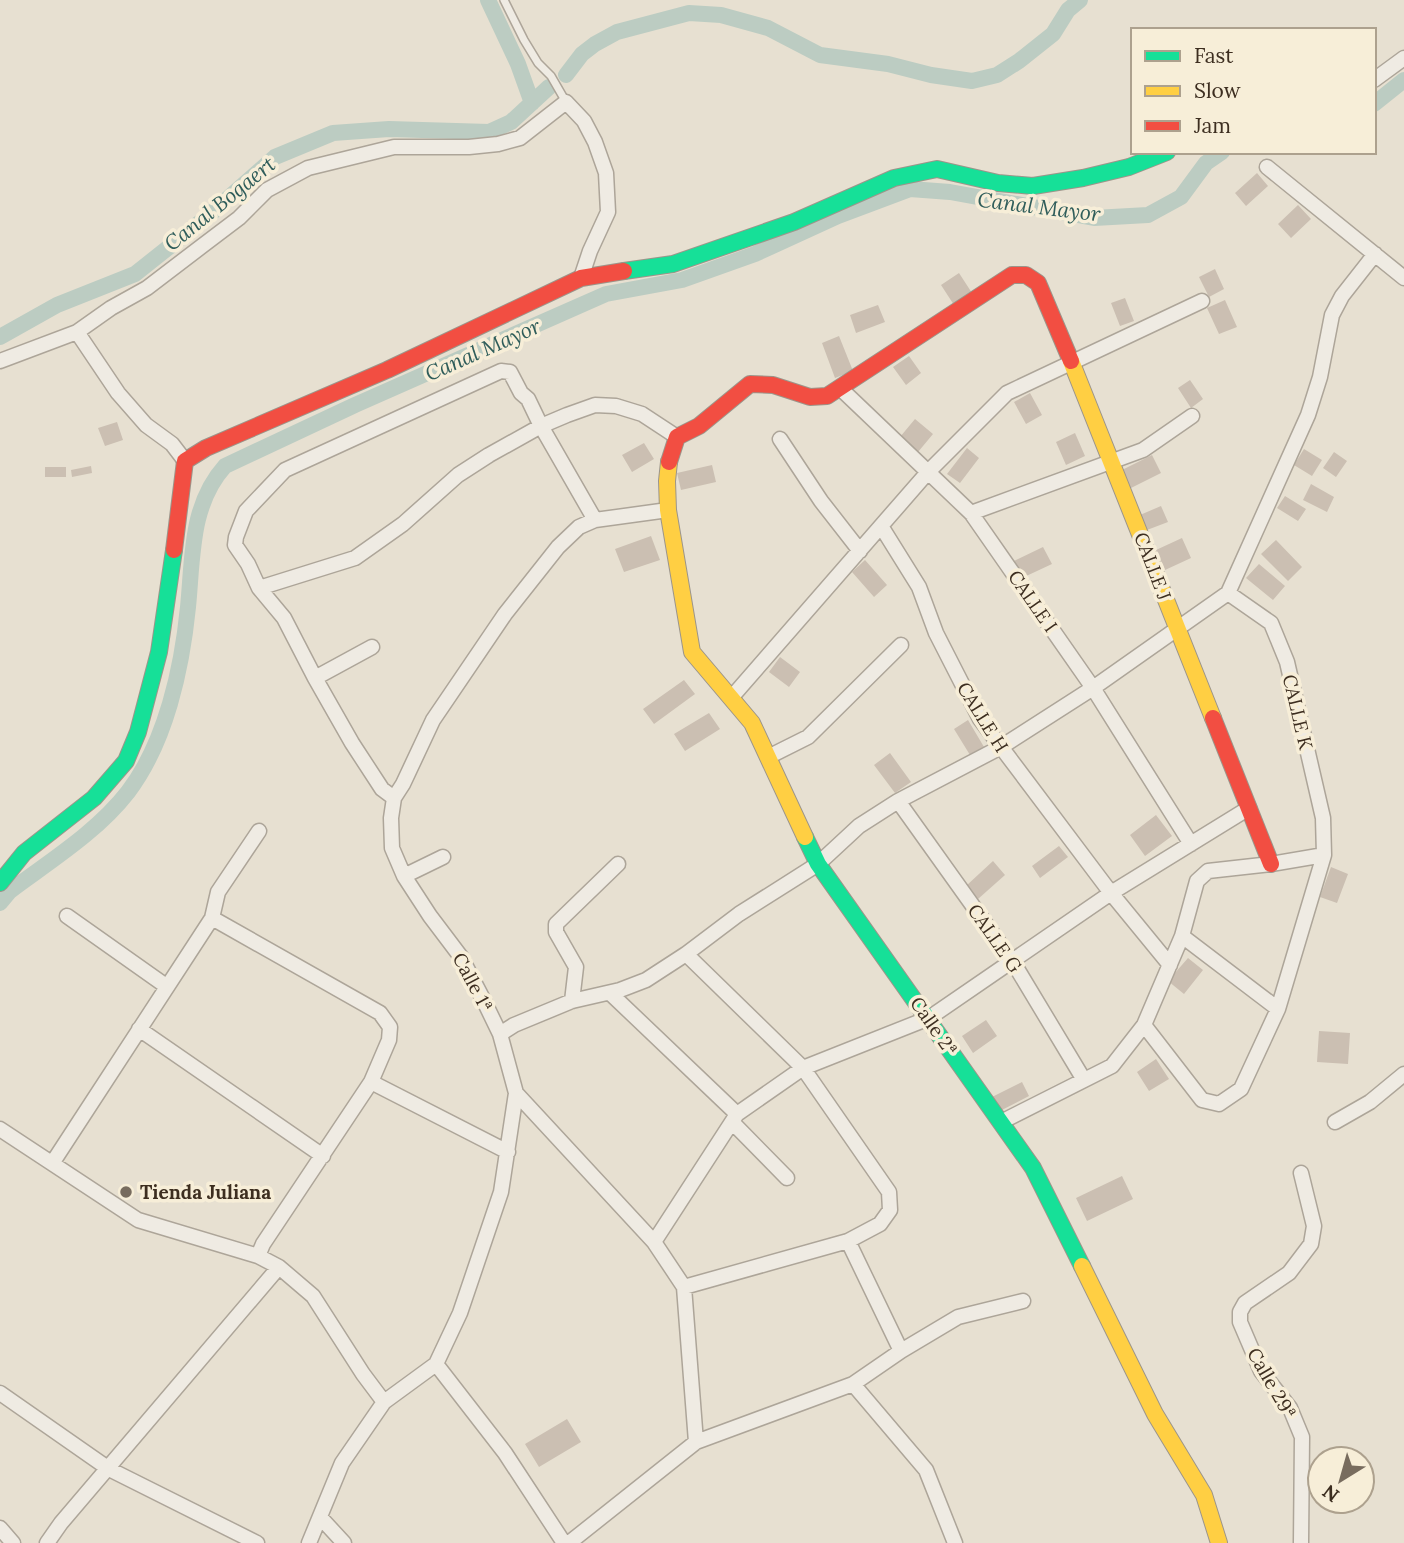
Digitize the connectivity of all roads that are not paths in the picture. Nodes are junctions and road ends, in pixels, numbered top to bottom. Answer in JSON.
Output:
{"nodes":[{"id":1,"x":504,"y":0,"type":"edge"},
{"id":2,"x":1404,"y":58,"type":"edge"},
{"id":3,"x":1376,"y":79,"type":"edge"},
{"id":4,"x":566,"y":102,"type":"junction"},
{"id":5,"x":1162,"y":154,"type":"edge"},
{"id":6,"x":1267,"y":167,"type":"dead end"},
{"id":7,"x":1375,"y":254,"type":"junction"},
{"id":8,"x":581,"y":278,"type":"junction"},
{"id":9,"x":1404,"y":278,"type":"edge"},
{"id":10,"x":1202,"y":301,"type":"dead end"},
{"id":11,"x":77,"y":332,"type":"junction"},
{"id":12,"x":0,"y":362,"type":"edge"},
{"id":13,"x":1071,"y":363,"type":"junction"},
{"id":14,"x":840,"y":388,"type":"junction"},
{"id":15,"x":1192,"y":416,"type":"dead end"},
{"id":16,"x":541,"y":426,"type":"junction"},
{"id":17,"x":677,"y":437,"type":"junction"},
{"id":18,"x":780,"y":439,"type":"dead end"},
{"id":19,"x":185,"y":461,"type":"junction"},
{"id":20,"x":1112,"y":461,"type":"junction"},
{"id":21,"x":928,"y":472,"type":"junction"},
{"id":22,"x":668,"y":510,"type":"junction"},
{"id":23,"x":971,"y":513,"type":"junction"},
{"id":24,"x":595,"y":520,"type":"junction"},
{"id":25,"x":881,"y":526,"type":"junction"},
{"id":26,"x":859,"y":551,"type":"junction"},
{"id":27,"x":260,"y":588,"type":"junction"},
{"id":28,"x":1228,"y":593,"type":"junction"},
{"id":29,"x":1177,"y":629,"type":"junction"},
{"id":30,"x":901,"y":645,"type":"dead end"},
{"id":31,"x":372,"y":647,"type":"dead end"},
{"id":32,"x":315,"y":678,"type":"junction"},
{"id":33,"x":1093,"y":688,"type":"junction"},
{"id":34,"x":732,"y":698,"type":"junction"},
{"id":35,"x":1001,"y":747,"type":"junction"},
{"id":36,"x":768,"y":757,"type":"junction"},
{"id":37,"x":394,"y":799,"type":"junction"},
{"id":38,"x":898,"y":802,"type":"junction"},
{"id":39,"x":1249,"y":808,"type":"junction"},
{"id":40,"x":259,"y":831,"type":"dead end"},
{"id":41,"x":1191,"y":844,"type":"junction"},
{"id":42,"x":1324,"y":855,"type":"junction"},
{"id":43,"x":443,"y":857,"type":"dead end"},
{"id":44,"x":818,"y":863,"type":"junction"},
{"id":45,"x":618,"y":864,"type":"dead end"},
{"id":46,"x":1271,"y":864,"type":"junction"},
{"id":47,"x":404,"y":876,"type":"junction"},
{"id":48,"x":0,"y":883,"type":"edge"},
{"id":49,"x":1111,"y":893,"type":"junction"},
{"id":50,"x":67,"y":916,"type":"dead end"},
{"id":51,"x":212,"y":918,"type":"junction"},
{"id":52,"x":1182,"y":936,"type":"junction"},
{"id":53,"x":686,"y":954,"type":"junction"},
{"id":54,"x":1013,"y":962,"type":"junction"},
{"id":55,"x":1170,"y":965,"type":"junction"},
{"id":56,"x":166,"y":986,"type":"junction"},
{"id":57,"x":610,"y":993,"type":"junction"},
{"id":58,"x":572,"y":1001,"type":"junction"},
{"id":59,"x":1278,"y":1009,"type":"junction"},
{"id":60,"x":929,"y":1018,"type":"junction"},
{"id":61,"x":1144,"y":1025,"type":"junction"},
{"id":62,"x":139,"y":1029,"type":"junction"},
{"id":63,"x":500,"y":1034,"type":"junction"},
{"id":64,"x":803,"y":1068,"type":"junction"},
{"id":65,"x":1404,"y":1074,"type":"edge"},
{"id":66,"x":1084,"y":1080,"type":"junction"},
{"id":67,"x":371,"y":1082,"type":"junction"},
{"id":68,"x":516,"y":1093,"type":"junction"},
{"id":69,"x":735,"y":1118,"type":"junction"},
{"id":70,"x":1001,"y":1122,"type":"junction"},
{"id":71,"x":1335,"y":1122,"type":"dead end"},
{"id":72,"x":0,"y":1129,"type":"edge"},
{"id":73,"x":508,"y":1152,"type":"junction"},
{"id":74,"x":323,"y":1156,"type":"junction"},
{"id":75,"x":52,"y":1162,"type":"junction"},
{"id":76,"x":1301,"y":1173,"type":"dead end"},
{"id":77,"x":787,"y":1178,"type":"dead end"},
{"id":78,"x":848,"y":1241,"type":"junction"},
{"id":79,"x":654,"y":1242,"type":"junction"},
{"id":80,"x":258,"y":1256,"type":"junction"},
{"id":81,"x":279,"y":1267,"type":"junction"},
{"id":82,"x":684,"y":1287,"type":"junction"},
{"id":83,"x":1023,"y":1301,"type":"dead end"},
{"id":84,"x":901,"y":1351,"type":"junction"},
{"id":85,"x":436,"y":1364,"type":"junction"},
{"id":86,"x":853,"y":1384,"type":"junction"},
{"id":87,"x":0,"y":1393,"type":"edge"},
{"id":88,"x":384,"y":1402,"type":"junction"},
{"id":89,"x":696,"y":1442,"type":"junction"},
{"id":90,"x":109,"y":1469,"type":"junction"},
{"id":91,"x":320,"y":1517,"type":"junction"},
{"id":92,"x":0,"y":1528,"type":"edge"},
{"id":93,"x":13,"y":1543,"type":"edge"},
{"id":94,"x":47,"y":1543,"type":"edge"},
{"id":95,"x":257,"y":1543,"type":"edge"},
{"id":96,"x":309,"y":1543,"type":"edge"},
{"id":97,"x":344,"y":1543,"type":"edge"},
{"id":98,"x":567,"y":1543,"type":"edge"},
{"id":99,"x":955,"y":1543,"type":"edge"},
{"id":100,"x":1219,"y":1543,"type":"edge"},
{"id":101,"x":1301,"y":1543,"type":"edge"}],
"edges":[{"from":1,"to":4,"type":"lane"},
{"from":2,"to":3,"type":"street"},
{"from":4,"to":8,"type":"street"},
{"from":4,"to":11,"type":"street"},
{"from":5,"to":8,"type":"street"},
{"from":6,"to":7,"type":"street"},
{"from":7,"to":9,"type":"street"},
{"from":7,"to":28,"type":"street"},
{"from":8,"to":19,"type":"street"},
{"from":10,"to":13,"type":"street"},
{"from":11,"to":12,"type":"street"},
{"from":11,"to":19,"type":"street"},
{"from":13,"to":14,"type":"street","name":"CALLE J"},
{"from":13,"to":20,"type":"street","name":"CALLE J"},
{"from":13,"to":21,"type":"street"},
{"from":14,"to":17,"type":"street"},
{"from":14,"to":21,"type":"street","name":"CALLE I"},
{"from":15,"to":20,"type":"street"},
{"from":16,"to":17,"type":"street"},
{"from":16,"to":24,"type":"street"},
{"from":16,"to":27,"type":"street"},
{"from":16,"to":27,"type":"street"},
{"from":17,"to":22,"type":"street","name":"Calle 2ª"},
{"from":18,"to":26,"type":"street"},
{"from":19,"to":48,"type":"street"},
{"from":20,"to":23,"type":"street"},
{"from":20,"to":29,"type":"street","name":"CALLE J"},
{"from":21,"to":23,"type":"street","name":"CALLE I"},
{"from":21,"to":25,"type":"street"},
{"from":22,"to":24,"type":"street","name":"Calle 1ª"},
{"from":22,"to":34,"type":"street","name":"Calle 2ª"},
{"from":23,"to":33,"type":"street","name":"CALLE I"},
{"from":24,"to":37,"type":"street","name":"Calle 1ª"},
{"from":25,"to":26,"type":"street"},
{"from":25,"to":35,"type":"street","name":"CALLE H"},
{"from":26,"to":34,"type":"street"},
{"from":27,"to":32,"type":"street"},
{"from":28,"to":29,"type":"street"},
{"from":28,"to":42,"type":"street","name":"CALLE K"},
{"from":29,"to":33,"type":"street"},
{"from":29,"to":39,"type":"street","name":"CALLE J"},
{"from":30,"to":36,"type":"street"},
{"from":31,"to":32,"type":"street"},
{"from":32,"to":37,"type":"street"},
{"from":33,"to":35,"type":"street"},
{"from":33,"to":41,"type":"street","name":"CALLE I"},
{"from":34,"to":36,"type":"street","name":"Calle 2ª"},
{"from":35,"to":38,"type":"street"},
{"from":35,"to":49,"type":"street","name":"CALLE H"},
{"from":36,"to":44,"type":"street","name":"Calle 2ª"},
{"from":37,"to":47,"type":"street","name":"Calle 1ª"},
{"from":38,"to":44,"type":"street"},
{"from":38,"to":54,"type":"street","name":"CALLE G"},
{"from":39,"to":41,"type":"street"},
{"from":39,"to":46,"type":"street","name":"CALLE J"},
{"from":40,"to":51,"type":"street"},
{"from":41,"to":49,"type":"street"},
{"from":42,"to":46,"type":"street"},
{"from":42,"to":59,"type":"street","name":"CALLE K"},
{"from":43,"to":47,"type":"street"},
{"from":44,"to":53,"type":"street"},
{"from":44,"to":60,"type":"street","name":"Calle 2ª"},
{"from":45,"to":58,"type":"street"},
{"from":46,"to":52,"type":"street"},
{"from":47,"to":63,"type":"street","name":"Calle 1ª"},
{"from":49,"to":54,"type":"street"},
{"from":49,"to":55,"type":"street","name":"CALLE H"},
{"from":50,"to":56,"type":"street"},
{"from":51,"to":56,"type":"street"},
{"from":51,"to":67,"type":"street"},
{"from":52,"to":55,"type":"street"},
{"from":52,"to":59,"type":"street"},
{"from":53,"to":57,"type":"street"},
{"from":53,"to":64,"type":"street"},
{"from":54,"to":60,"type":"street"},
{"from":54,"to":66,"type":"street","name":"CALLE G"},
{"from":55,"to":61,"type":"street"},
{"from":56,"to":62,"type":"street"},
{"from":57,"to":58,"type":"street"},
{"from":57,"to":69,"type":"street"},
{"from":58,"to":63,"type":"street"},
{"from":59,"to":61,"type":"street","name":"CALLE K"},
{"from":60,"to":64,"type":"street"},
{"from":60,"to":70,"type":"street","name":"Calle 2ª"},
{"from":61,"to":66,"type":"street"},
{"from":62,"to":74,"type":"street"},
{"from":62,"to":75,"type":"street"},
{"from":63,"to":68,"type":"street","name":"Calle 1ª"},
{"from":64,"to":69,"type":"street"},
{"from":64,"to":78,"type":"street"},
{"from":65,"to":71,"type":"street"},
{"from":66,"to":70,"type":"street"},
{"from":67,"to":73,"type":"street"},
{"from":67,"to":74,"type":"street"},
{"from":68,"to":73,"type":"street","name":"Calle 1ª"},
{"from":68,"to":79,"type":"street"},
{"from":69,"to":77,"type":"street"},
{"from":69,"to":79,"type":"street"},
{"from":70,"to":100,"type":"street","name":"Calle 2ª"},
{"from":72,"to":75,"type":"street"},
{"from":73,"to":85,"type":"street","name":"Calle 1ª"},
{"from":74,"to":80,"type":"street"},
{"from":75,"to":80,"type":"street"},
{"from":76,"to":101,"type":"street","name":"Calle 29ª"},
{"from":78,"to":82,"type":"street"},
{"from":78,"to":84,"type":"street"},
{"from":79,"to":82,"type":"street"},
{"from":80,"to":81,"type":"street"},
{"from":81,"to":88,"type":"street"},
{"from":81,"to":90,"type":"street"},
{"from":82,"to":89,"type":"street"},
{"from":83,"to":84,"type":"street"},
{"from":84,"to":86,"type":"street"},
{"from":85,"to":88,"type":"street","name":"Calle 1ª"},
{"from":85,"to":98,"type":"street"},
{"from":86,"to":89,"type":"street"},
{"from":86,"to":99,"type":"street"},
{"from":87,"to":90,"type":"street"},
{"from":88,"to":91,"type":"street","name":"Calle 1ª"},
{"from":89,"to":98,"type":"street"},
{"from":90,"to":94,"type":"street"},
{"from":90,"to":95,"type":"street"},
{"from":91,"to":96,"type":"street","name":"Calle 1ª"},
{"from":91,"to":97,"type":"street"},
{"from":92,"to":93,"type":"street"}]}
